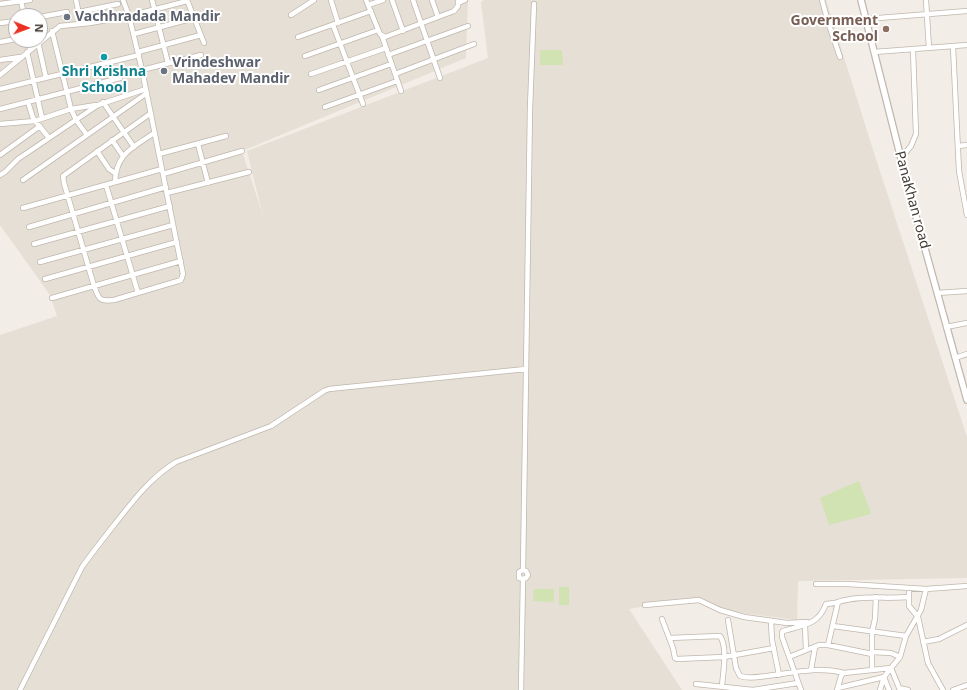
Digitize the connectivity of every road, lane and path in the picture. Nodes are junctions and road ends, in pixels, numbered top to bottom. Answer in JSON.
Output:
{"nodes":[{"id":1,"x":30,"y":0,"type":"edge"},
{"id":2,"x":76,"y":0,"type":"edge"},
{"id":3,"x":123,"y":0,"type":"edge"},
{"id":4,"x":152,"y":0,"type":"edge"},
{"id":5,"x":187,"y":0,"type":"edge"},
{"id":6,"x":315,"y":0,"type":"edge"},
{"id":7,"x":331,"y":0,"type":"edge"},
{"id":8,"x":383,"y":0,"type":"edge"},
{"id":9,"x":392,"y":0,"type":"edge"},
{"id":10,"x":413,"y":0,"type":"edge"},
{"id":11,"x":432,"y":0,"type":"edge"},
{"id":12,"x":465,"y":0,"type":"edge"},
{"id":13,"x":822,"y":0,"type":"edge"},
{"id":14,"x":861,"y":0,"type":"edge"},
{"id":15,"x":926,"y":0,"type":"edge"},
{"id":16,"x":21,"y":1,"type":"edge"},
{"id":17,"x":458,"y":1,"type":"edge"},
{"id":18,"x":367,"y":2,"type":"edge"},
{"id":19,"x":0,"y":4,"type":"edge"},
{"id":20,"x":118,"y":4,"type":"dead end"},
{"id":21,"x":534,"y":4,"type":"dead end"},
{"id":22,"x":154,"y":9,"type":"junction"},
{"id":23,"x":371,"y":11,"type":"junction"},
{"id":24,"x":967,"y":11,"type":"edge"},
{"id":25,"x":67,"y":12,"type":"dead end"},
{"id":26,"x":79,"y":12,"type":"junction"},
{"id":27,"x":927,"y":14,"type":"junction"},
{"id":28,"x":291,"y":15,"type":"dead end"},
{"id":29,"x":48,"y":16,"type":"edge"},
{"id":30,"x":129,"y":16,"type":"junction"},
{"id":31,"x":438,"y":17,"type":"junction"},
{"id":32,"x":194,"y":18,"type":"junction"},
{"id":33,"x":866,"y":19,"type":"junction"},
{"id":34,"x":81,"y":24,"type":"junction"},
{"id":35,"x":335,"y":24,"type":"junction"},
{"id":36,"x":421,"y":24,"type":"junction"},
{"id":37,"x":468,"y":26,"type":"dead end"},
{"id":38,"x":159,"y":28,"type":"junction"},
{"id":39,"x":378,"y":30,"type":"junction"},
{"id":40,"x":52,"y":31,"type":"junction"},
{"id":41,"x":402,"y":31,"type":"junction"},
{"id":42,"x":48,"y":34,"type":"edge"},
{"id":43,"x":134,"y":34,"type":"junction"},
{"id":44,"x":201,"y":35,"type":"junction"},
{"id":45,"x":382,"y":36,"type":"junction"},
{"id":46,"x":298,"y":37,"type":"dead end"},
{"id":47,"x":427,"y":41,"type":"junction"},
{"id":48,"x":204,"y":44,"type":"dead end"},
{"id":49,"x":340,"y":44,"type":"junction"},
{"id":50,"x":474,"y":44,"type":"dead end"},
{"id":51,"x":164,"y":45,"type":"junction"},
{"id":52,"x":967,"y":46,"type":"edge"},
{"id":53,"x":952,"y":47,"type":"junction"},
{"id":54,"x":30,"y":48,"type":"edge"},
{"id":55,"x":39,"y":48,"type":"edge"},
{"id":56,"x":386,"y":48,"type":"junction"},
{"id":57,"x":929,"y":48,"type":"junction"},
{"id":58,"x":28,"y":50,"type":"junction"},
{"id":59,"x":913,"y":50,"type":"junction"},
{"id":60,"x":874,"y":52,"type":"junction"},
{"id":61,"x":138,"y":53,"type":"junction"},
{"id":62,"x":201,"y":55,"type":"dead end"},
{"id":63,"x":388,"y":55,"type":"junction"},
{"id":64,"x":21,"y":56,"type":"junction"},
{"id":65,"x":305,"y":56,"type":"dead end"},
{"id":66,"x":840,"y":57,"type":"dead end"},
{"id":67,"x":433,"y":59,"type":"junction"},
{"id":68,"x":0,"y":60,"type":"edge"},
{"id":69,"x":347,"y":61,"type":"junction"},
{"id":70,"x":168,"y":64,"type":"junction"},
{"id":71,"x":391,"y":64,"type":"junction"},
{"id":72,"x":142,"y":70,"type":"junction"},
{"id":73,"x":62,"y":74,"type":"junction"},
{"id":74,"x":312,"y":74,"type":"dead end"},
{"id":75,"x":395,"y":74,"type":"junction"},
{"id":76,"x":0,"y":75,"type":"edge"},
{"id":77,"x":46,"y":78,"type":"junction"},
{"id":78,"x":120,"y":78,"type":"dead end"},
{"id":79,"x":353,"y":78,"type":"junction"},
{"id":80,"x":440,"y":78,"type":"dead end"},
{"id":81,"x":33,"y":81,"type":"junction"},
{"id":82,"x":397,"y":81,"type":"junction"},
{"id":83,"x":0,"y":89,"type":"edge"},
{"id":84,"x":319,"y":90,"type":"dead end"},
{"id":85,"x":146,"y":91,"type":"junction"},
{"id":86,"x":401,"y":91,"type":"dead end"},
{"id":87,"x":67,"y":92,"type":"junction"},
{"id":88,"x":360,"y":95,"type":"junction"},
{"id":89,"x":38,"y":100,"type":"junction"},
{"id":90,"x":28,"y":102,"type":"junction"},
{"id":91,"x":104,"y":102,"type":"junction"},
{"id":92,"x":363,"y":104,"type":"dead end"},
{"id":93,"x":98,"y":105,"type":"junction"},
{"id":94,"x":325,"y":107,"type":"dead end"},
{"id":95,"x":0,"y":109,"type":"edge"},
{"id":96,"x":71,"y":109,"type":"junction"},
{"id":97,"x":151,"y":113,"type":"junction"},
{"id":98,"x":114,"y":116,"type":"junction"},
{"id":99,"x":42,"y":118,"type":"junction"},
{"id":100,"x":76,"y":120,"type":"junction"},
{"id":101,"x":35,"y":121,"type":"junction"},
{"id":102,"x":0,"y":124,"type":"edge"},
{"id":103,"x":40,"y":126,"type":"junction"},
{"id":104,"x":124,"y":132,"type":"junction"},
{"id":105,"x":154,"y":133,"type":"junction"},
{"id":106,"x":87,"y":135,"type":"junction"},
{"id":107,"x":226,"y":136,"type":"dead end"},
{"id":108,"x":49,"y":138,"type":"junction"},
{"id":109,"x":112,"y":140,"type":"junction"},
{"id":110,"x":198,"y":144,"type":"junction"},
{"id":111,"x":967,"y":145,"type":"edge"},
{"id":112,"x":958,"y":146,"type":"junction"},
{"id":113,"x":134,"y":147,"type":"junction"},
{"id":114,"x":97,"y":151,"type":"junction"},
{"id":115,"x":242,"y":151,"type":"dead end"},
{"id":116,"x":159,"y":154,"type":"junction"},
{"id":117,"x":0,"y":155,"type":"edge"},
{"id":118,"x":123,"y":156,"type":"junction"},
{"id":119,"x":901,"y":158,"type":"junction"},
{"id":120,"x":203,"y":162,"type":"junction"},
{"id":121,"x":162,"y":172,"type":"junction"},
{"id":122,"x":249,"y":172,"type":"dead end"},
{"id":123,"x":116,"y":174,"type":"junction"},
{"id":124,"x":0,"y":175,"type":"edge"},
{"id":125,"x":23,"y":180,"type":"dead end"},
{"id":126,"x":115,"y":182,"type":"junction"},
{"id":127,"x":208,"y":183,"type":"junction"},
{"id":128,"x":106,"y":185,"type":"junction"},
{"id":129,"x":166,"y":188,"type":"junction"},
{"id":130,"x":167,"y":193,"type":"junction"},
{"id":131,"x":67,"y":196,"type":"junction"},
{"id":132,"x":112,"y":203,"type":"junction"},
{"id":133,"x":170,"y":206,"type":"junction"},
{"id":134,"x":23,"y":208,"type":"dead end"},
{"id":135,"x":73,"y":214,"type":"junction"},
{"id":136,"x":967,"y":215,"type":"edge"},
{"id":137,"x":117,"y":221,"type":"junction"},
{"id":138,"x":173,"y":224,"type":"junction"},
{"id":139,"x":29,"y":227,"type":"dead end"},
{"id":140,"x":79,"y":232,"type":"junction"},
{"id":141,"x":122,"y":239,"type":"junction"},
{"id":142,"x":177,"y":242,"type":"junction"},
{"id":143,"x":34,"y":244,"type":"dead end"},
{"id":144,"x":83,"y":250,"type":"junction"},
{"id":145,"x":127,"y":256,"type":"junction"},
{"id":146,"x":181,"y":261,"type":"junction"},
{"id":147,"x":40,"y":262,"type":"dead end"},
{"id":148,"x":89,"y":267,"type":"junction"},
{"id":149,"x":133,"y":275,"type":"junction"},
{"id":150,"x":46,"y":279,"type":"dead end"},
{"id":151,"x":94,"y":286,"type":"junction"},
{"id":152,"x":967,"y":291,"type":"edge"},
{"id":153,"x":138,"y":293,"type":"junction"},
{"id":154,"x":937,"y":293,"type":"junction"},
{"id":155,"x":52,"y":298,"type":"dead end"},
{"id":156,"x":967,"y":323,"type":"edge"},
{"id":157,"x":946,"y":327,"type":"junction"},
{"id":158,"x":967,"y":354,"type":"edge"},
{"id":159,"x":955,"y":358,"type":"junction"},
{"id":160,"x":526,"y":369,"type":"junction"},
{"id":161,"x":967,"y":398,"type":"edge"},
{"id":162,"x":816,"y":584,"type":"dead end"},
{"id":163,"x":967,"y":586,"type":"edge"},
{"id":164,"x":909,"y":588,"type":"junction"},
{"id":165,"x":926,"y":589,"type":"junction"},
{"id":166,"x":876,"y":597,"type":"junction"},
{"id":167,"x":908,"y":597,"type":"junction"},
{"id":168,"x":838,"y":602,"type":"junction"},
{"id":169,"x":645,"y":606,"type":"dead end"},
{"id":170,"x":918,"y":616,"type":"junction"},
{"id":171,"x":662,"y":619,"type":"dead end"},
{"id":172,"x":728,"y":620,"type":"dead end"},
{"id":173,"x":771,"y":621,"type":"junction"},
{"id":174,"x":811,"y":622,"type":"junction"},
{"id":175,"x":805,"y":625,"type":"junction"},
{"id":176,"x":967,"y":625,"type":"edge"},
{"id":177,"x":833,"y":626,"type":"junction"},
{"id":178,"x":872,"y":632,"type":"junction"},
{"id":179,"x":906,"y":636,"type":"junction"},
{"id":180,"x":669,"y":638,"type":"junction"},
{"id":181,"x":924,"y":642,"type":"junction"},
{"id":182,"x":828,"y":645,"type":"junction"},
{"id":183,"x":815,"y":647,"type":"junction"},
{"id":184,"x":774,"y":648,"type":"junction"},
{"id":185,"x":806,"y":650,"type":"junction"},
{"id":186,"x":872,"y":653,"type":"junction"},
{"id":187,"x":734,"y":655,"type":"junction"},
{"id":188,"x":724,"y":657,"type":"junction"},
{"id":189,"x":789,"y":657,"type":"junction"},
{"id":190,"x":900,"y":657,"type":"junction"},
{"id":191,"x":891,"y":668,"type":"junction"},
{"id":192,"x":811,"y":670,"type":"junction"},
{"id":193,"x":872,"y":670,"type":"junction"},
{"id":194,"x":794,"y":673,"type":"junction"},
{"id":195,"x":844,"y":673,"type":"junction"},
{"id":196,"x":780,"y":675,"type":"junction"},
{"id":197,"x":884,"y":677,"type":"junction"},
{"id":198,"x":798,"y":683,"type":"junction"},
{"id":199,"x":696,"y":684,"type":"dead end"},
{"id":200,"x":967,"y":685,"type":"edge"},
{"id":201,"x":722,"y":686,"type":"junction"},
{"id":202,"x":787,"y":688,"type":"edge"},
{"id":203,"x":838,"y":689,"type":"edge"},
{"id":204,"x":900,"y":689,"type":"edge"},
{"id":205,"x":20,"y":690,"type":"edge"},
{"id":206,"x":521,"y":690,"type":"edge"},
{"id":207,"x":759,"y":690,"type":"edge"},
{"id":208,"x":801,"y":690,"type":"edge"},
{"id":209,"x":880,"y":690,"type":"edge"},
{"id":210,"x":888,"y":690,"type":"edge"},
{"id":211,"x":908,"y":690,"type":"edge"},
{"id":212,"x":943,"y":690,"type":"edge"},
{"id":213,"x":953,"y":690,"type":"edge"}],
"edges":[{"from":1,"to":16,"type":"street"},
{"from":2,"to":26,"type":"street"},
{"from":3,"to":30,"type":"street"},
{"from":4,"to":22,"type":"street"},
{"from":5,"to":22,"type":"street"},
{"from":5,"to":32,"type":"street"},
{"from":6,"to":28,"type":"street"},
{"from":7,"to":35,"type":"street"},
{"from":8,"to":18,"type":"street"},
{"from":9,"to":41,"type":"street"},
{"from":10,"to":36,"type":"street"},
{"from":11,"to":31,"type":"street"},
{"from":12,"to":17,"type":"street"},
{"from":13,"to":66,"type":"street"},
{"from":14,"to":33,"type":"street","name":"PanaKhan road"},
{"from":15,"to":27,"type":"street"},
{"from":16,"to":19,"type":"street"},
{"from":17,"to":31,"type":"street"},
{"from":18,"to":23,"type":"street"},
{"from":20,"to":26,"type":"street"},
{"from":21,"to":160,"type":"street"},
{"from":22,"to":30,"type":"street"},
{"from":22,"to":38,"type":"street"},
{"from":23,"to":35,"type":"street"},
{"from":23,"to":39,"type":"street"},
{"from":24,"to":27,"type":"street"},
{"from":25,"to":29,"type":"street"},
{"from":26,"to":34,"type":"street"},
{"from":27,"to":33,"type":"street"},
{"from":27,"to":57,"type":"street"},
{"from":30,"to":34,"type":"street"},
{"from":30,"to":43,"type":"street"},
{"from":31,"to":36,"type":"street"},
{"from":32,"to":38,"type":"street"},
{"from":32,"to":44,"type":"street"},
{"from":33,"to":60,"type":"street","name":"PanaKhan road"},
{"from":34,"to":40,"type":"street"},
{"from":35,"to":46,"type":"street"},
{"from":35,"to":49,"type":"street"},
{"from":36,"to":41,"type":"street"},
{"from":36,"to":47,"type":"street"},
{"from":37,"to":47,"type":"street"},
{"from":38,"to":43,"type":"street"},
{"from":38,"to":51,"type":"street"},
{"from":39,"to":45,"type":"street"},
{"from":39,"to":49,"type":"street"},
{"from":40,"to":42,"type":"street"},
{"from":40,"to":73,"type":"street"},
{"from":41,"to":45,"type":"street"},
{"from":43,"to":61,"type":"street"},
{"from":44,"to":48,"type":"street"},
{"from":44,"to":51,"type":"street"},
{"from":45,"to":56,"type":"street"},
{"from":47,"to":63,"type":"street"},
{"from":47,"to":67,"type":"street"},
{"from":49,"to":65,"type":"street"},
{"from":49,"to":69,"type":"street"},
{"from":50,"to":67,"type":"street"},
{"from":51,"to":61,"type":"street"},
{"from":51,"to":70,"type":"street"},
{"from":52,"to":53,"type":"street"},
{"from":53,"to":57,"type":"street"},
{"from":53,"to":112,"type":"street"},
{"from":54,"to":58,"type":"street"},
{"from":55,"to":77,"type":"street"},
{"from":56,"to":63,"type":"street"},
{"from":56,"to":69,"type":"street"},
{"from":57,"to":59,"type":"street"},
{"from":58,"to":64,"type":"street"},
{"from":58,"to":81,"type":"street"},
{"from":59,"to":60,"type":"street"},
{"from":59,"to":119,"type":"street"},
{"from":60,"to":119,"type":"street","name":"PanaKhan road"},
{"from":61,"to":72,"type":"street"},
{"from":61,"to":73,"type":"street"},
{"from":62,"to":70,"type":"street"},
{"from":63,"to":71,"type":"street"},
{"from":64,"to":68,"type":"street"},
{"from":64,"to":76,"type":"street"},
{"from":67,"to":75,"type":"street"},
{"from":67,"to":80,"type":"street"},
{"from":69,"to":74,"type":"street"},
{"from":69,"to":79,"type":"street"},
{"from":70,"to":72,"type":"street"},
{"from":71,"to":75,"type":"street"},
{"from":71,"to":79,"type":"street"},
{"from":72,"to":85,"type":"street"},
{"from":73,"to":77,"type":"street"},
{"from":73,"to":87,"type":"street"},
{"from":75,"to":82,"type":"street"},
{"from":77,"to":81,"type":"street"},
{"from":78,"to":87,"type":"street"},
{"from":79,"to":84,"type":"street"},
{"from":79,"to":88,"type":"street"},
{"from":81,"to":83,"type":"street"},
{"from":81,"to":89,"type":"street"},
{"from":82,"to":86,"type":"street"},
{"from":82,"to":88,"type":"street"},
{"from":85,"to":91,"type":"street"},
{"from":85,"to":97,"type":"street"},
{"from":85,"to":98,"type":"street"},
{"from":87,"to":89,"type":"street"},
{"from":87,"to":96,"type":"street"},
{"from":88,"to":92,"type":"street"},
{"from":88,"to":94,"type":"street"},
{"from":89,"to":90,"type":"street"},
{"from":89,"to":99,"type":"street"},
{"from":90,"to":95,"type":"street"},
{"from":90,"to":101,"type":"street"},
{"from":91,"to":93,"type":"street"},
{"from":91,"to":98,"type":"street"},
{"from":93,"to":96,"type":"street"},
{"from":93,"to":100,"type":"street"},
{"from":96,"to":99,"type":"street"},
{"from":96,"to":100,"type":"street"},
{"from":97,"to":104,"type":"street"},
{"from":97,"to":105,"type":"street"},
{"from":98,"to":104,"type":"street"},
{"from":98,"to":106,"type":"street"},
{"from":99,"to":101,"type":"street"},
{"from":100,"to":106,"type":"street"},
{"from":100,"to":108,"type":"street"},
{"from":101,"to":102,"type":"street"},
{"from":101,"to":103,"type":"street"},
{"from":103,"to":108,"type":"street"},
{"from":103,"to":117,"type":"street"},
{"from":104,"to":109,"type":"street"},
{"from":104,"to":113,"type":"street"},
{"from":105,"to":113,"type":"street"},
{"from":105,"to":116,"type":"street"},
{"from":106,"to":125,"type":"street"},
{"from":107,"to":110,"type":"street"},
{"from":108,"to":124,"type":"street"},
{"from":109,"to":114,"type":"street"},
{"from":109,"to":118,"type":"street"},
{"from":110,"to":116,"type":"street"},
{"from":110,"to":120,"type":"street"},
{"from":111,"to":112,"type":"street"},
{"from":112,"to":136,"type":"street"},
{"from":113,"to":118,"type":"street"},
{"from":114,"to":123,"type":"street"},
{"from":114,"to":131,"type":"street"},
{"from":115,"to":120,"type":"street"},
{"from":116,"to":121,"type":"street"},
{"from":118,"to":123,"type":"street"},
{"from":119,"to":154,"type":"street","name":"PanaKhan road"},
{"from":120,"to":121,"type":"street"},
{"from":120,"to":127,"type":"street"},
{"from":121,"to":126,"type":"street"},
{"from":121,"to":129,"type":"street"},
{"from":122,"to":127,"type":"street"},
{"from":123,"to":126,"type":"street"},
{"from":126,"to":128,"type":"street"},
{"from":127,"to":130,"type":"street"},
{"from":128,"to":131,"type":"street"},
{"from":128,"to":132,"type":"street"},
{"from":129,"to":130,"type":"street"},
{"from":129,"to":132,"type":"street"},
{"from":130,"to":133,"type":"street"},
{"from":131,"to":134,"type":"street"},
{"from":131,"to":135,"type":"street"},
{"from":132,"to":135,"type":"street"},
{"from":132,"to":137,"type":"street"},
{"from":133,"to":137,"type":"street"},
{"from":133,"to":138,"type":"street"},
{"from":135,"to":139,"type":"street"},
{"from":135,"to":140,"type":"street"},
{"from":137,"to":140,"type":"street"},
{"from":137,"to":141,"type":"street"},
{"from":138,"to":141,"type":"street"},
{"from":138,"to":142,"type":"street"},
{"from":140,"to":143,"type":"street"},
{"from":140,"to":144,"type":"street"},
{"from":141,"to":144,"type":"street"},
{"from":141,"to":145,"type":"street"},
{"from":142,"to":145,"type":"street"},
{"from":142,"to":146,"type":"street"},
{"from":144,"to":147,"type":"street"},
{"from":144,"to":148,"type":"street"},
{"from":145,"to":148,"type":"street"},
{"from":145,"to":149,"type":"street"},
{"from":146,"to":149,"type":"street"},
{"from":146,"to":153,"type":"street"},
{"from":148,"to":150,"type":"street"},
{"from":148,"to":151,"type":"street"},
{"from":149,"to":151,"type":"street"},
{"from":149,"to":153,"type":"street"},
{"from":151,"to":153,"type":"street"},
{"from":151,"to":155,"type":"street"},
{"from":152,"to":154,"type":"street"},
{"from":154,"to":157,"type":"street","name":"PanaKhan road"},
{"from":156,"to":157,"type":"street"},
{"from":157,"to":159,"type":"street","name":"PanaKhan road"},
{"from":158,"to":159,"type":"street"},
{"from":159,"to":161,"type":"street","name":"PanaKhan road"},
{"from":160,"to":205,"type":"street"},
{"from":160,"to":206,"type":"street"},
{"from":162,"to":164,"type":"street"},
{"from":163,"to":165,"type":"street"},
{"from":164,"to":165,"type":"street"},
{"from":164,"to":167,"type":"street"},
{"from":165,"to":170,"type":"street"},
{"from":166,"to":167,"type":"street"},
{"from":166,"to":168,"type":"street"},
{"from":166,"to":178,"type":"street"},
{"from":167,"to":170,"type":"street"},
{"from":168,"to":174,"type":"street"},
{"from":168,"to":177,"type":"street"},
{"from":169,"to":173,"type":"street"},
{"from":170,"to":179,"type":"street"},
{"from":170,"to":181,"type":"street"},
{"from":171,"to":180,"type":"street"},
{"from":172,"to":187,"type":"street"},
{"from":173,"to":174,"type":"street"},
{"from":173,"to":184,"type":"street"},
{"from":174,"to":175,"type":"street"},
{"from":175,"to":185,"type":"street"},
{"from":175,"to":189,"type":"street"},
{"from":176,"to":181,"type":"street"},
{"from":177,"to":178,"type":"street"},
{"from":177,"to":182,"type":"street"},
{"from":178,"to":179,"type":"street"},
{"from":178,"to":186,"type":"street"},
{"from":179,"to":190,"type":"street"},
{"from":180,"to":188,"type":"street"},
{"from":180,"to":188,"type":"street"},
{"from":181,"to":212,"type":"street"},
{"from":182,"to":183,"type":"street"},
{"from":182,"to":186,"type":"street"},
{"from":183,"to":185,"type":"street"},
{"from":183,"to":192,"type":"street"},
{"from":184,"to":187,"type":"street"},
{"from":184,"to":196,"type":"street"},
{"from":185,"to":189,"type":"street"},
{"from":186,"to":190,"type":"street"},
{"from":186,"to":193,"type":"street"},
{"from":187,"to":188,"type":"street"},
{"from":187,"to":196,"type":"street"},
{"from":188,"to":201,"type":"street"},
{"from":189,"to":194,"type":"street"},
{"from":190,"to":191,"type":"street"},
{"from":191,"to":193,"type":"street"},
{"from":191,"to":197,"type":"street"},
{"from":191,"to":204,"type":"street"},
{"from":192,"to":194,"type":"street"},
{"from":192,"to":195,"type":"street"},
{"from":193,"to":195,"type":"street"},
{"from":194,"to":196,"type":"street"},
{"from":194,"to":198,"type":"street"},
{"from":195,"to":203,"type":"street"},
{"from":197,"to":203,"type":"street"},
{"from":197,"to":209,"type":"street"},
{"from":197,"to":210,"type":"street"},
{"from":198,"to":202,"type":"street"},
{"from":198,"to":208,"type":"street"},
{"from":199,"to":201,"type":"street"},
{"from":200,"to":213,"type":"street"},
{"from":201,"to":207,"type":"street"},
{"from":202,"to":207,"type":"street"},
{"from":204,"to":211,"type":"street"}]}
